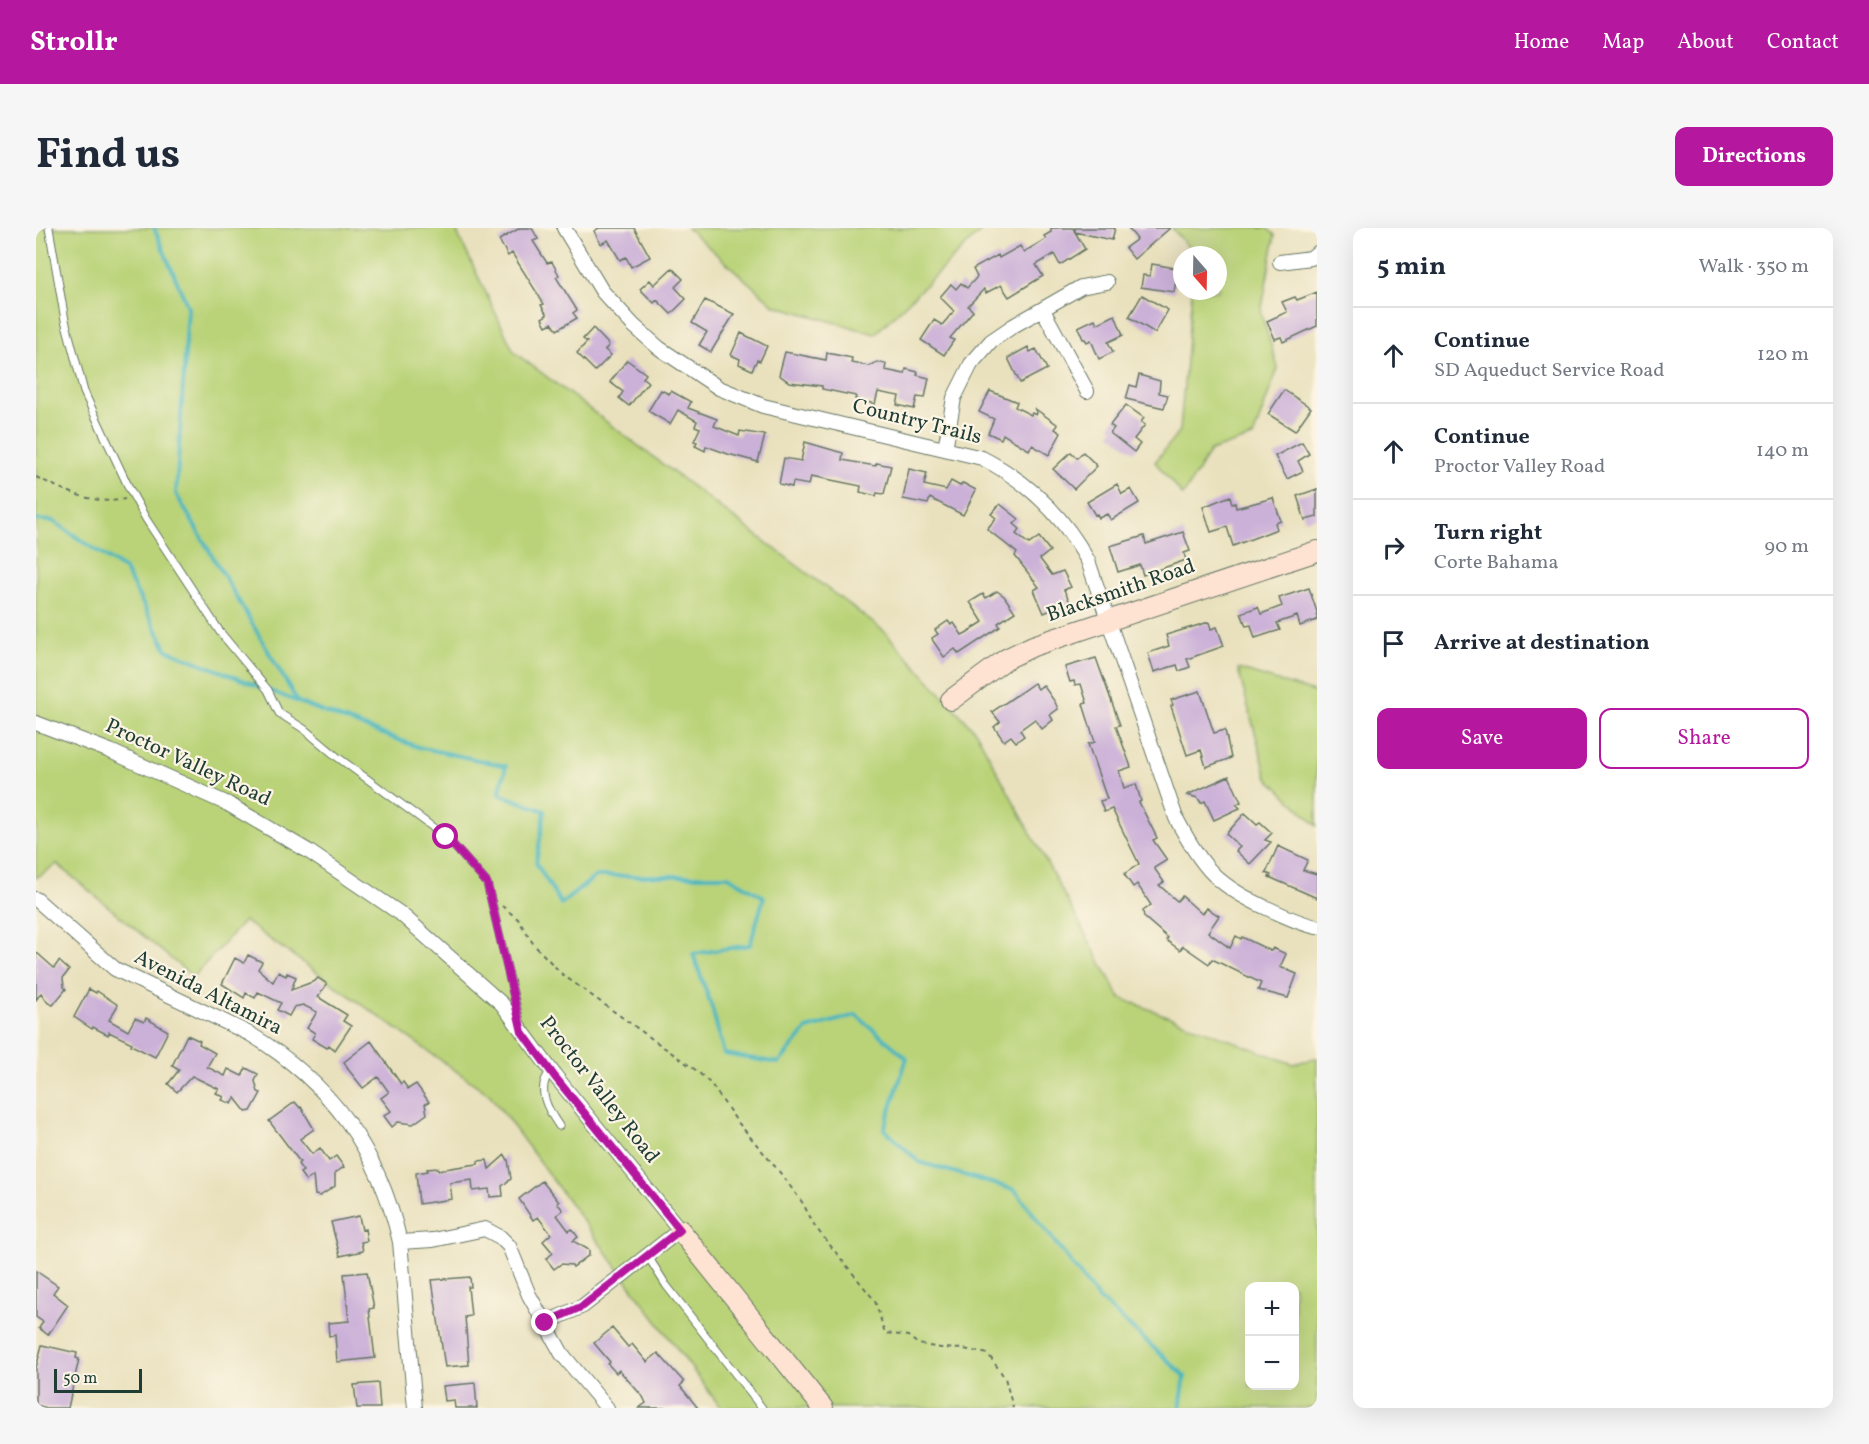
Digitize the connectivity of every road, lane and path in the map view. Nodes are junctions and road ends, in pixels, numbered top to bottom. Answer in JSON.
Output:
{"nodes":[{"id":1,"x":50,"y":228,"type":"edge"},
{"id":2,"x":564,"y":228,"type":"edge"},
{"id":3,"x":1317,"y":253,"type":"edge"},
{"id":4,"x":1280,"y":262,"type":"dead end"},
{"id":5,"x":1107,"y":282,"type":"dead end"},
{"id":6,"x":1043,"y":310,"type":"junction"},
{"id":7,"x":1087,"y":391,"type":"dead end"},
{"id":8,"x":945,"y":449,"type":"junction"},
{"id":9,"x":36,"y":477,"type":"edge"},
{"id":10,"x":134,"y":497,"type":"junction"},
{"id":11,"x":1317,"y":551,"type":"edge"},
{"id":12,"x":1108,"y":620,"type":"junction"},
{"id":13,"x":951,"y":700,"type":"dead end"},
{"id":14,"x":36,"y":723,"type":"edge"},
{"id":15,"x":490,"y":895,"type":"junction"},
{"id":16,"x":36,"y":899,"type":"edge"},
{"id":17,"x":1317,"y":927,"type":"edge"},
{"id":18,"x":522,"y":1032,"type":"junction"},
{"id":19,"x":551,"y":1071,"type":"junction"},
{"id":20,"x":559,"y":1126,"type":"dead end"},
{"id":21,"x":680,"y":1230,"type":"junction"},
{"id":22,"x":400,"y":1242,"type":"junction"},
{"id":23,"x":647,"y":1255,"type":"junction"},
{"id":24,"x":545,"y":1323,"type":"junction"},
{"id":25,"x":415,"y":1408,"type":"edge"},
{"id":26,"x":607,"y":1408,"type":"edge"},
{"id":27,"x":762,"y":1408,"type":"edge"},
{"id":28,"x":823,"y":1408,"type":"edge"},
{"id":29,"x":1013,"y":1408,"type":"edge"}],
"edges":[{"from":1,"to":10,"type":"lane"},
{"from":2,"to":8,"type":"street","name":"Country Trails"},
{"from":3,"to":4,"type":"street"},
{"from":5,"to":6,"type":"street"},
{"from":6,"to":7,"type":"street"},
{"from":6,"to":8,"type":"street"},
{"from":8,"to":12,"type":"street","name":"Country Trails"},
{"from":9,"to":10,"type":"path"},
{"from":10,"to":15,"type":"lane"},
{"from":11,"to":12,"type":"street","name":"Blacksmith Road"},
{"from":12,"to":13,"type":"street","name":"Blacksmith Road"},
{"from":12,"to":17,"type":"street","name":"Country Trails"},
{"from":14,"to":18,"type":"street","name":"Proctor Valley Road"},
{"from":15,"to":18,"type":"lane"},
{"from":15,"to":29,"type":"path"},
{"from":16,"to":22,"type":"street","name":"Avenida Altamira"},
{"from":18,"to":19,"type":"street","name":"Proctor Valley Road"},
{"from":19,"to":20,"type":"lane"},
{"from":19,"to":21,"type":"street","name":"Proctor Valley Road"},
{"from":21,"to":23,"type":"street"},
{"from":21,"to":28,"type":"street","name":"Proctor Valley Road"},
{"from":22,"to":24,"type":"street"},
{"from":22,"to":25,"type":"street","name":"Avenida Altamira"},
{"from":23,"to":24,"type":"street"},
{"from":23,"to":27,"type":"lane"},
{"from":24,"to":26,"type":"street"}]}
